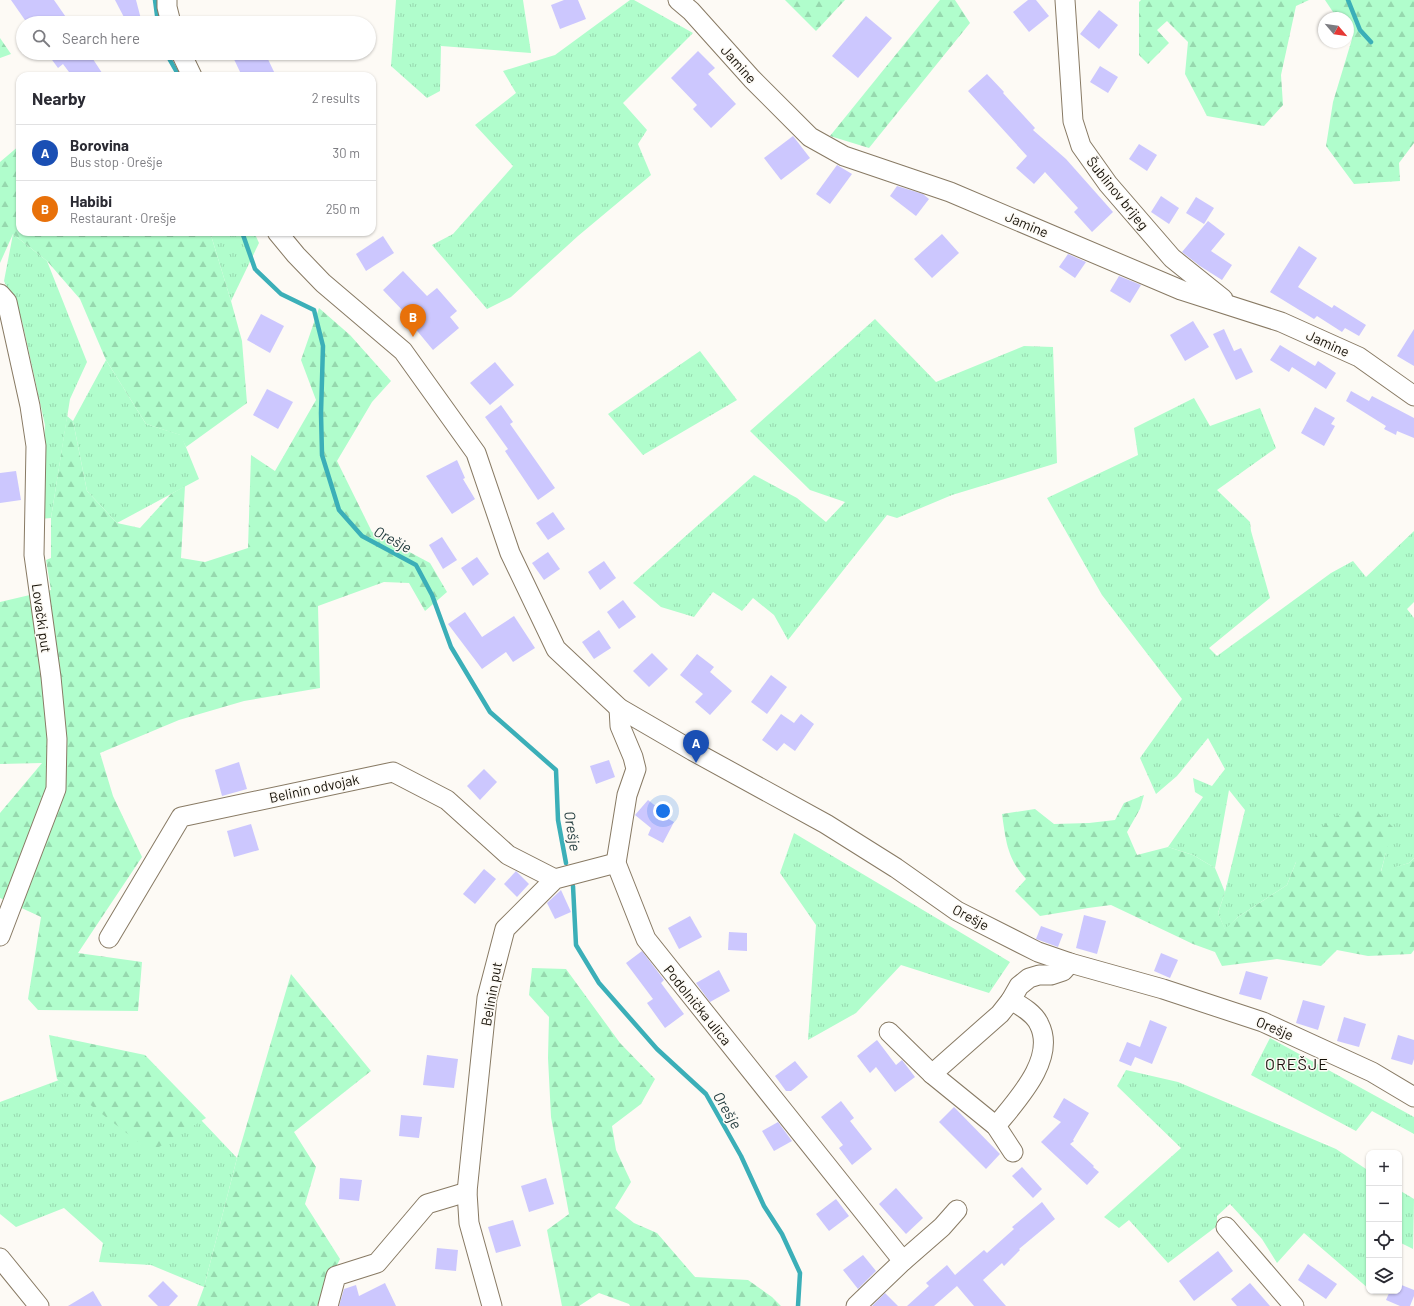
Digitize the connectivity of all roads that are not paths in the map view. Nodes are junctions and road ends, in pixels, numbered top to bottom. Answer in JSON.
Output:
{"nodes":[{"id":1,"x":167,"y":0,"type":"edge"},
{"id":2,"x":678,"y":0,"type":"edge"},
{"id":3,"x":1065,"y":0,"type":"edge"},
{"id":4,"x":169,"y":16,"type":"edge"},
{"id":5,"x":184,"y":60,"type":"edge"},
{"id":6,"x":190,"y":72,"type":"edge"},
{"id":7,"x":280,"y":236,"type":"edge"},
{"id":8,"x":0,"y":294,"type":"edge"},
{"id":9,"x":1230,"y":305,"type":"junction"},
{"id":10,"x":1414,"y":396,"type":"edge"},
{"id":11,"x":619,"y":708,"type":"junction"},
{"id":12,"x":616,"y":863,"type":"junction"},
{"id":13,"x":555,"y":878,"type":"junction"},
{"id":14,"x":0,"y":936,"type":"edge"},
{"id":15,"x":109,"y":938,"type":"dead end"},
{"id":16,"x":1070,"y":963,"type":"junction"},
{"id":17,"x":1011,"y":1000,"type":"junction"},
{"id":18,"x":889,"y":1032,"type":"dead end"},
{"id":19,"x":932,"y":1074,"type":"junction"},
{"id":20,"x":1414,"y":1097,"type":"edge"},
{"id":21,"x":996,"y":1126,"type":"junction"},
{"id":22,"x":1013,"y":1152,"type":"dead end"},
{"id":23,"x":467,"y":1192,"type":"junction"},
{"id":24,"x":957,"y":1210,"type":"dead end"},
{"id":25,"x":1226,"y":1227,"type":"dead end"},
{"id":26,"x":0,"y":1258,"type":"edge"},
{"id":27,"x":903,"y":1261,"type":"junction"},
{"id":28,"x":39,"y":1306,"type":"edge"},
{"id":29,"x":328,"y":1306,"type":"edge"},
{"id":30,"x":492,"y":1306,"type":"edge"},
{"id":31,"x":856,"y":1306,"type":"edge"},
{"id":32,"x":1294,"y":1306,"type":"edge"}],
"edges":[{"from":1,"to":4,"type":"street"},
{"from":2,"to":9,"type":"street","name":"Jamine"},
{"from":3,"to":9,"type":"street","name":"Šublinov brijeg"},
{"from":5,"to":6,"type":"street"},
{"from":7,"to":11,"type":"street","name":"Orešje"},
{"from":8,"to":14,"type":"street","name":"Lovački put"},
{"from":9,"to":10,"type":"street","name":"Jamine"},
{"from":11,"to":12,"type":"street"},
{"from":11,"to":16,"type":"street","name":"Orešje"},
{"from":12,"to":13,"type":"street"},
{"from":12,"to":27,"type":"street","name":"Podolnička ulica"},
{"from":13,"to":15,"type":"street","name":"Belinin odvojak"},
{"from":13,"to":23,"type":"street","name":"Belinin put"},
{"from":16,"to":17,"type":"street"},
{"from":16,"to":20,"type":"street","name":"Orešje"},
{"from":17,"to":19,"type":"street"},
{"from":17,"to":21,"type":"street"},
{"from":18,"to":19,"type":"street"},
{"from":19,"to":21,"type":"street"},
{"from":21,"to":22,"type":"street"},
{"from":23,"to":29,"type":"street"},
{"from":23,"to":30,"type":"street","name":"Belinin put"},
{"from":24,"to":27,"type":"street"},
{"from":25,"to":32,"type":"street"},
{"from":26,"to":28,"type":"street"},
{"from":27,"to":31,"type":"street"}]}
